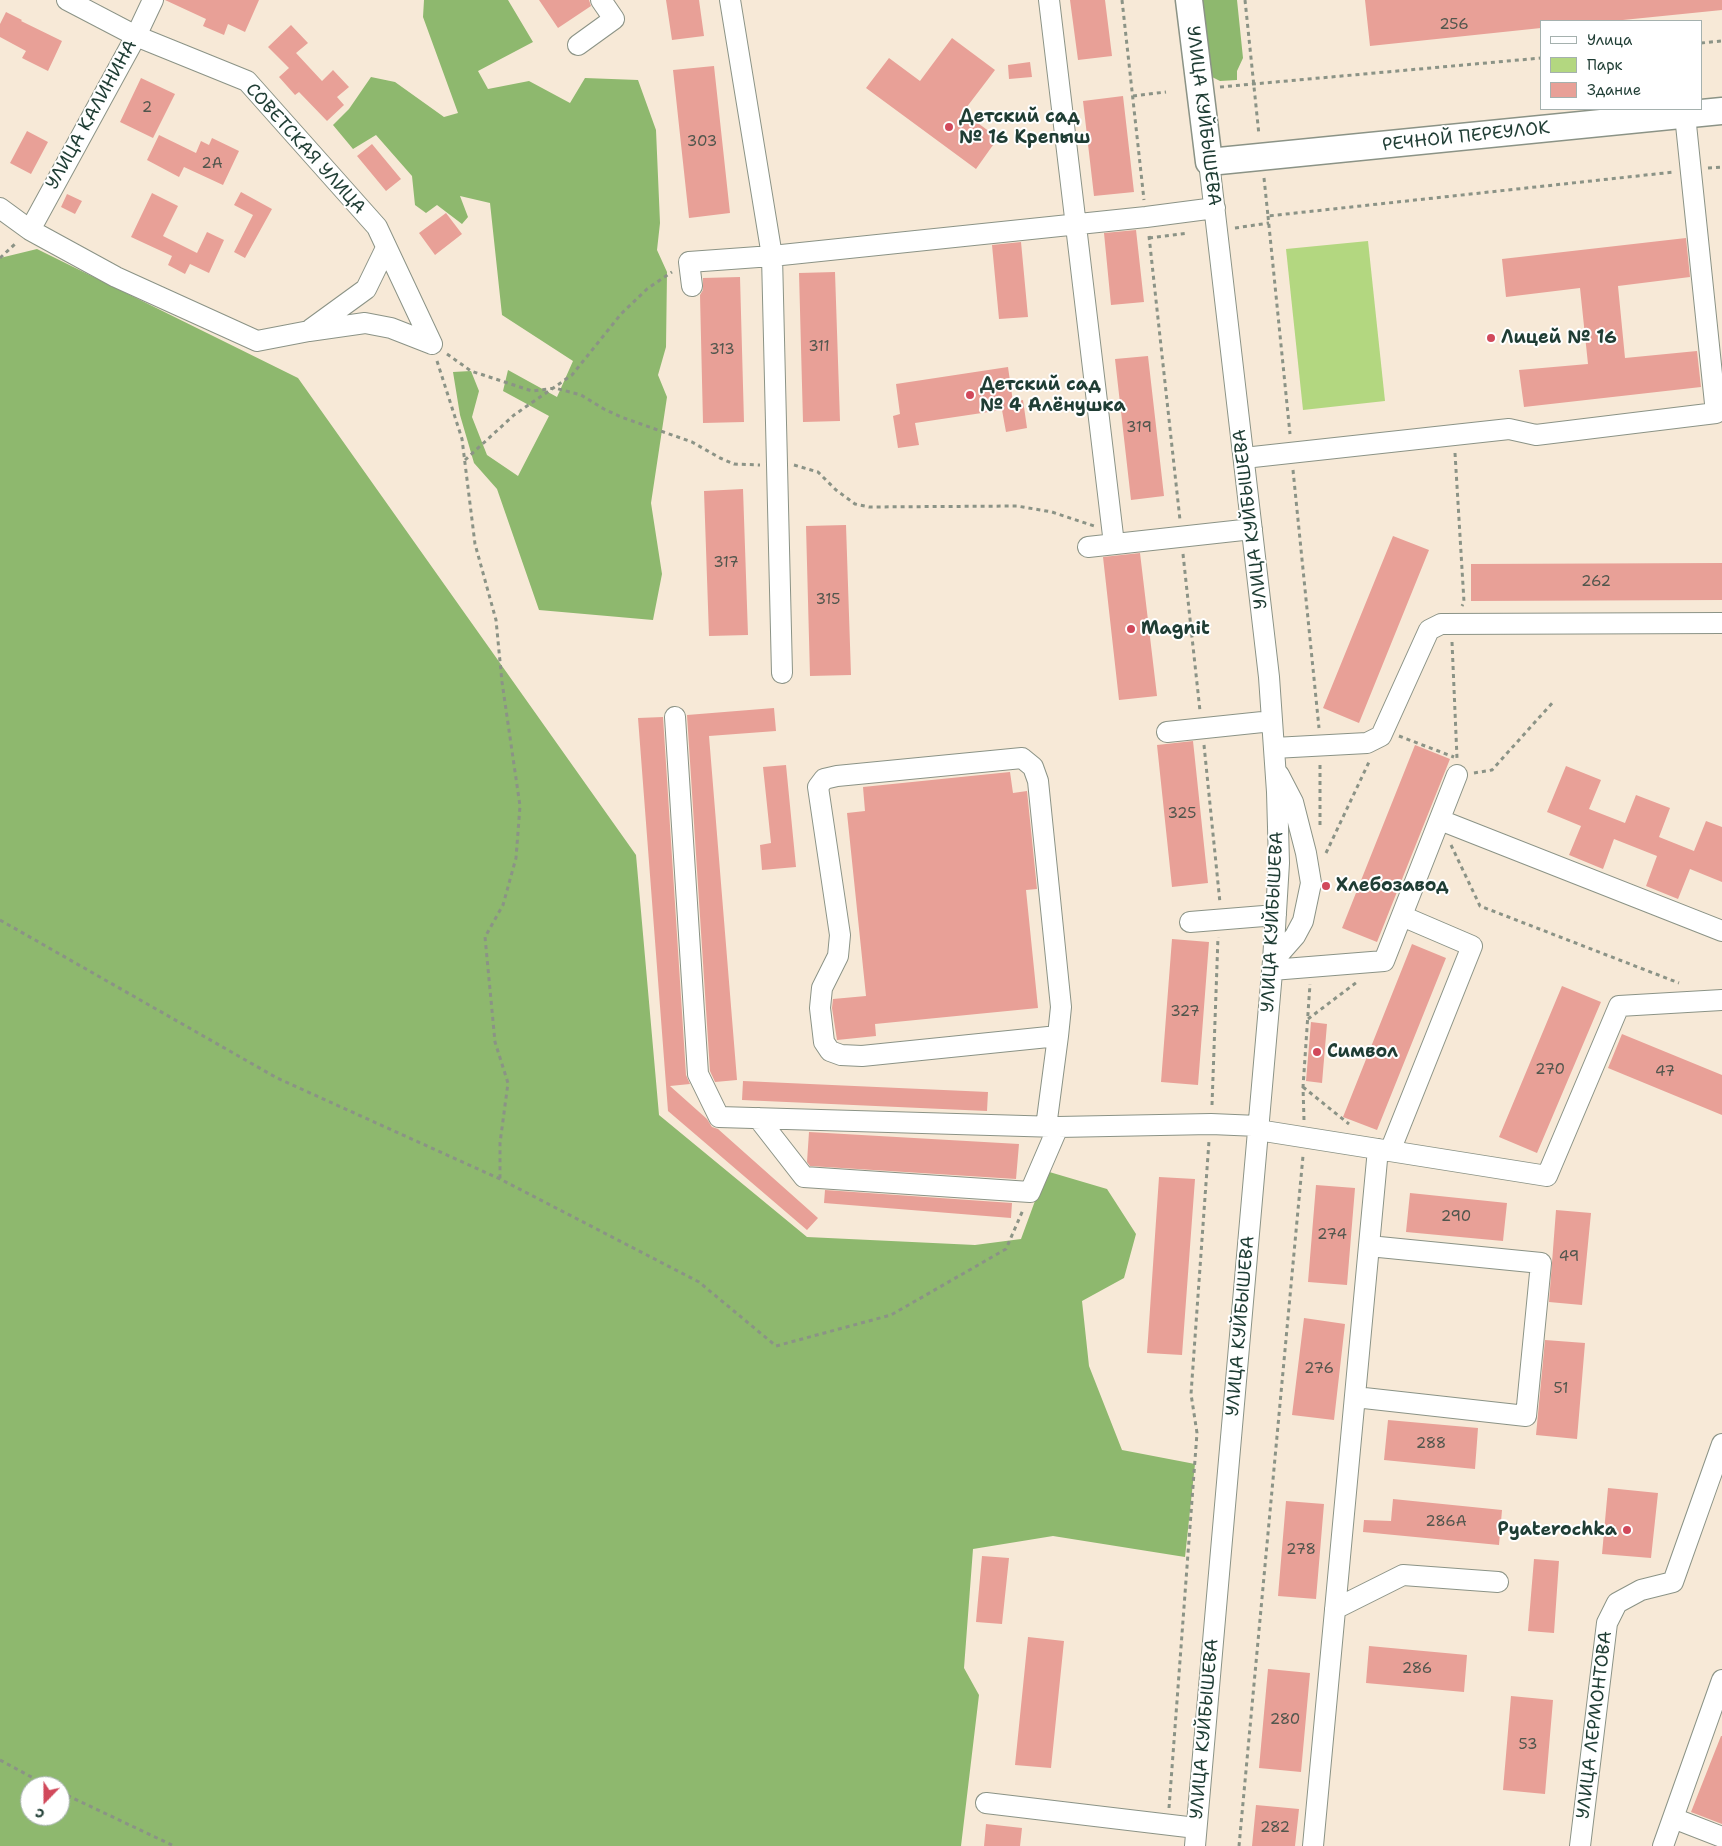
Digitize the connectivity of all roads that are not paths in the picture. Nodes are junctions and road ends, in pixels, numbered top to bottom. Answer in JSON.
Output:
{"nodes":[{"id":1,"x":67,"y":0,"type":"edge"},
{"id":2,"x":153,"y":0,"type":"edge"},
{"id":3,"x":601,"y":0,"type":"edge"},
{"id":4,"x":730,"y":0,"type":"edge"},
{"id":5,"x":1049,"y":0,"type":"edge"},
{"id":6,"x":1189,"y":0,"type":"edge"},
{"id":7,"x":136,"y":36,"type":"junction"},
{"id":8,"x":578,"y":45,"type":"dead end"},
{"id":9,"x":1722,"y":111,"type":"edge"},
{"id":10,"x":1685,"y":115,"type":"junction"},
{"id":11,"x":1209,"y":162,"type":"junction"},
{"id":12,"x":0,"y":208,"type":"edge"},
{"id":13,"x":1215,"y":208,"type":"junction"},
{"id":14,"x":1077,"y":224,"type":"junction"},
{"id":15,"x":30,"y":230,"type":"junction"},
{"id":16,"x":386,"y":248,"type":"junction"},
{"id":17,"x":772,"y":256,"type":"junction"},
{"id":18,"x":692,"y":286,"type":"dead end"},
{"id":19,"x":310,"y":330,"type":"junction"},
{"id":20,"x":1244,"y":458,"type":"junction"},
{"id":21,"x":1252,"y":529,"type":"junction"},
{"id":22,"x":1114,"y":544,"type":"junction"},
{"id":23,"x":1088,"y":548,"type":"dead end"},
{"id":24,"x":1722,"y":623,"type":"edge"},
{"id":25,"x":782,"y":673,"type":"dead end"},
{"id":26,"x":675,"y":717,"type":"dead end"},
{"id":27,"x":1272,"y":721,"type":"junction"},
{"id":28,"x":1168,"y":732,"type":"dead end"},
{"id":29,"x":1274,"y":748,"type":"junction"},
{"id":30,"x":1457,"y":766,"type":"road end"},
{"id":31,"x":1276,"y":769,"type":"junction"},
{"id":32,"x":1440,"y":820,"type":"junction"},
{"id":33,"x":1276,"y":915,"type":"junction"},
{"id":34,"x":1402,"y":916,"type":"junction"},
{"id":35,"x":1190,"y":922,"type":"dead end"},
{"id":36,"x":1722,"y":931,"type":"edge"},
{"id":37,"x":1272,"y":965,"type":"junction"},
{"id":38,"x":1722,"y":1000,"type":"edge"},
{"id":39,"x":1058,"y":1036,"type":"junction"},
{"id":40,"x":758,"y":1118,"type":"junction"},
{"id":41,"x":1052,"y":1127,"type":"junction"},
{"id":42,"x":1258,"y":1128,"type":"junction"},
{"id":43,"x":1384,"y":1150,"type":"junction"},
{"id":44,"x":1369,"y":1246,"type":"junction"},
{"id":45,"x":1355,"y":1397,"type":"junction"},
{"id":46,"x":1722,"y":1444,"type":"edge"},
{"id":47,"x":1715,"y":1489,"type":"edge"},
{"id":48,"x":1498,"y":1582,"type":"dead end"},
{"id":49,"x":1335,"y":1609,"type":"junction"},
{"id":50,"x":1722,"y":1680,"type":"edge"},
{"id":51,"x":986,"y":1803,"type":"dead end"},
{"id":52,"x":1673,"y":1818,"type":"junction"},
{"id":53,"x":1722,"y":1836,"type":"edge"},
{"id":54,"x":1195,"y":1837,"type":"edge"},
{"id":55,"x":1313,"y":1846,"type":"edge"},
{"id":56,"x":1580,"y":1846,"type":"edge"},
{"id":57,"x":1663,"y":1846,"type":"edge"}],
"edges":[{"from":1,"to":7,"type":"street","name":"СОВЕТСКАЯ УЛИЦА"},
{"from":2,"to":7,"type":"street","name":"УЛИЦА КАЛИНИНА"},
{"from":3,"to":8,"type":"street"},
{"from":4,"to":17,"type":"street"},
{"from":5,"to":14,"type":"street"},
{"from":6,"to":11,"type":"main road","name":"УЛИЦА КУЙБЫШЕВА"},
{"from":7,"to":15,"type":"street","name":"УЛИЦА КАЛИНИНА"},
{"from":7,"to":16,"type":"street","name":"СОВЕТСКАЯ УЛИЦА"},
{"from":9,"to":10,"type":"main road","name":"РЕЧНОЙ ПЕРЕУЛОК"},
{"from":10,"to":11,"type":"main road","name":"РЕЧНОЙ ПЕРЕУЛОК"},
{"from":10,"to":20,"type":"street"},
{"from":11,"to":13,"type":"street","name":"УЛИЦА КУЙБЫШЕВА"},
{"from":12,"to":15,"type":"street"},
{"from":13,"to":14,"type":"street"},
{"from":13,"to":20,"type":"street","name":"УЛИЦА КУЙБЫШЕВА"},
{"from":14,"to":17,"type":"street"},
{"from":14,"to":22,"type":"street"},
{"from":15,"to":19,"type":"street"},
{"from":16,"to":19,"type":"street"},
{"from":16,"to":19,"type":"street","name":"СОВЕТСКАЯ УЛИЦА"},
{"from":17,"to":18,"type":"street"},
{"from":17,"to":25,"type":"street"},
{"from":20,"to":21,"type":"street","name":"УЛИЦА КУЙБЫШЕВА"},
{"from":21,"to":22,"type":"street"},
{"from":21,"to":27,"type":"street","name":"УЛИЦА КУЙБЫШЕВА"},
{"from":22,"to":23,"type":"street"},
{"from":24,"to":29,"type":"street"},
{"from":26,"to":40,"type":"street"},
{"from":27,"to":28,"type":"street"},
{"from":27,"to":29,"type":"street","name":"УЛИЦА КУЙБЫШЕВА"},
{"from":29,"to":31,"type":"street","name":"УЛИЦА КУЙБЫШЕВА"},
{"from":30,"to":32,"type":"street"},
{"from":31,"to":33,"type":"street","name":"УЛИЦА КУЙБЫШЕВА"},
{"from":31,"to":37,"type":"street"},
{"from":32,"to":34,"type":"street"},
{"from":32,"to":36,"type":"street"},
{"from":33,"to":35,"type":"street"},
{"from":33,"to":37,"type":"street","name":"УЛИЦА КУЙБЫШЕВА"},
{"from":34,"to":37,"type":"street"},
{"from":34,"to":43,"type":"street"},
{"from":37,"to":42,"type":"street","name":"УЛИЦА КУЙБЫШЕВА"},
{"from":38,"to":43,"type":"street"},
{"from":39,"to":39,"type":"street"},
{"from":39,"to":41,"type":"street"},
{"from":40,"to":41,"type":"street"},
{"from":40,"to":41,"type":"street"},
{"from":41,"to":42,"type":"street"},
{"from":42,"to":43,"type":"street"},
{"from":42,"to":54,"type":"street","name":"УЛИЦА КУЙБЫШЕВА"},
{"from":43,"to":44,"type":"street"},
{"from":44,"to":45,"type":"street"},
{"from":44,"to":45,"type":"street"},
{"from":45,"to":49,"type":"street"},
{"from":46,"to":47,"type":"street","name":"УЛИЦА ЛЕРМОНТОВА"},
{"from":47,"to":56,"type":"street","name":"УЛИЦА ЛЕРМОНТОВА"},
{"from":48,"to":49,"type":"street"},
{"from":49,"to":55,"type":"street"},
{"from":50,"to":52,"type":"street"},
{"from":51,"to":54,"type":"street"},
{"from":52,"to":53,"type":"street"},
{"from":52,"to":57,"type":"street"}]}
